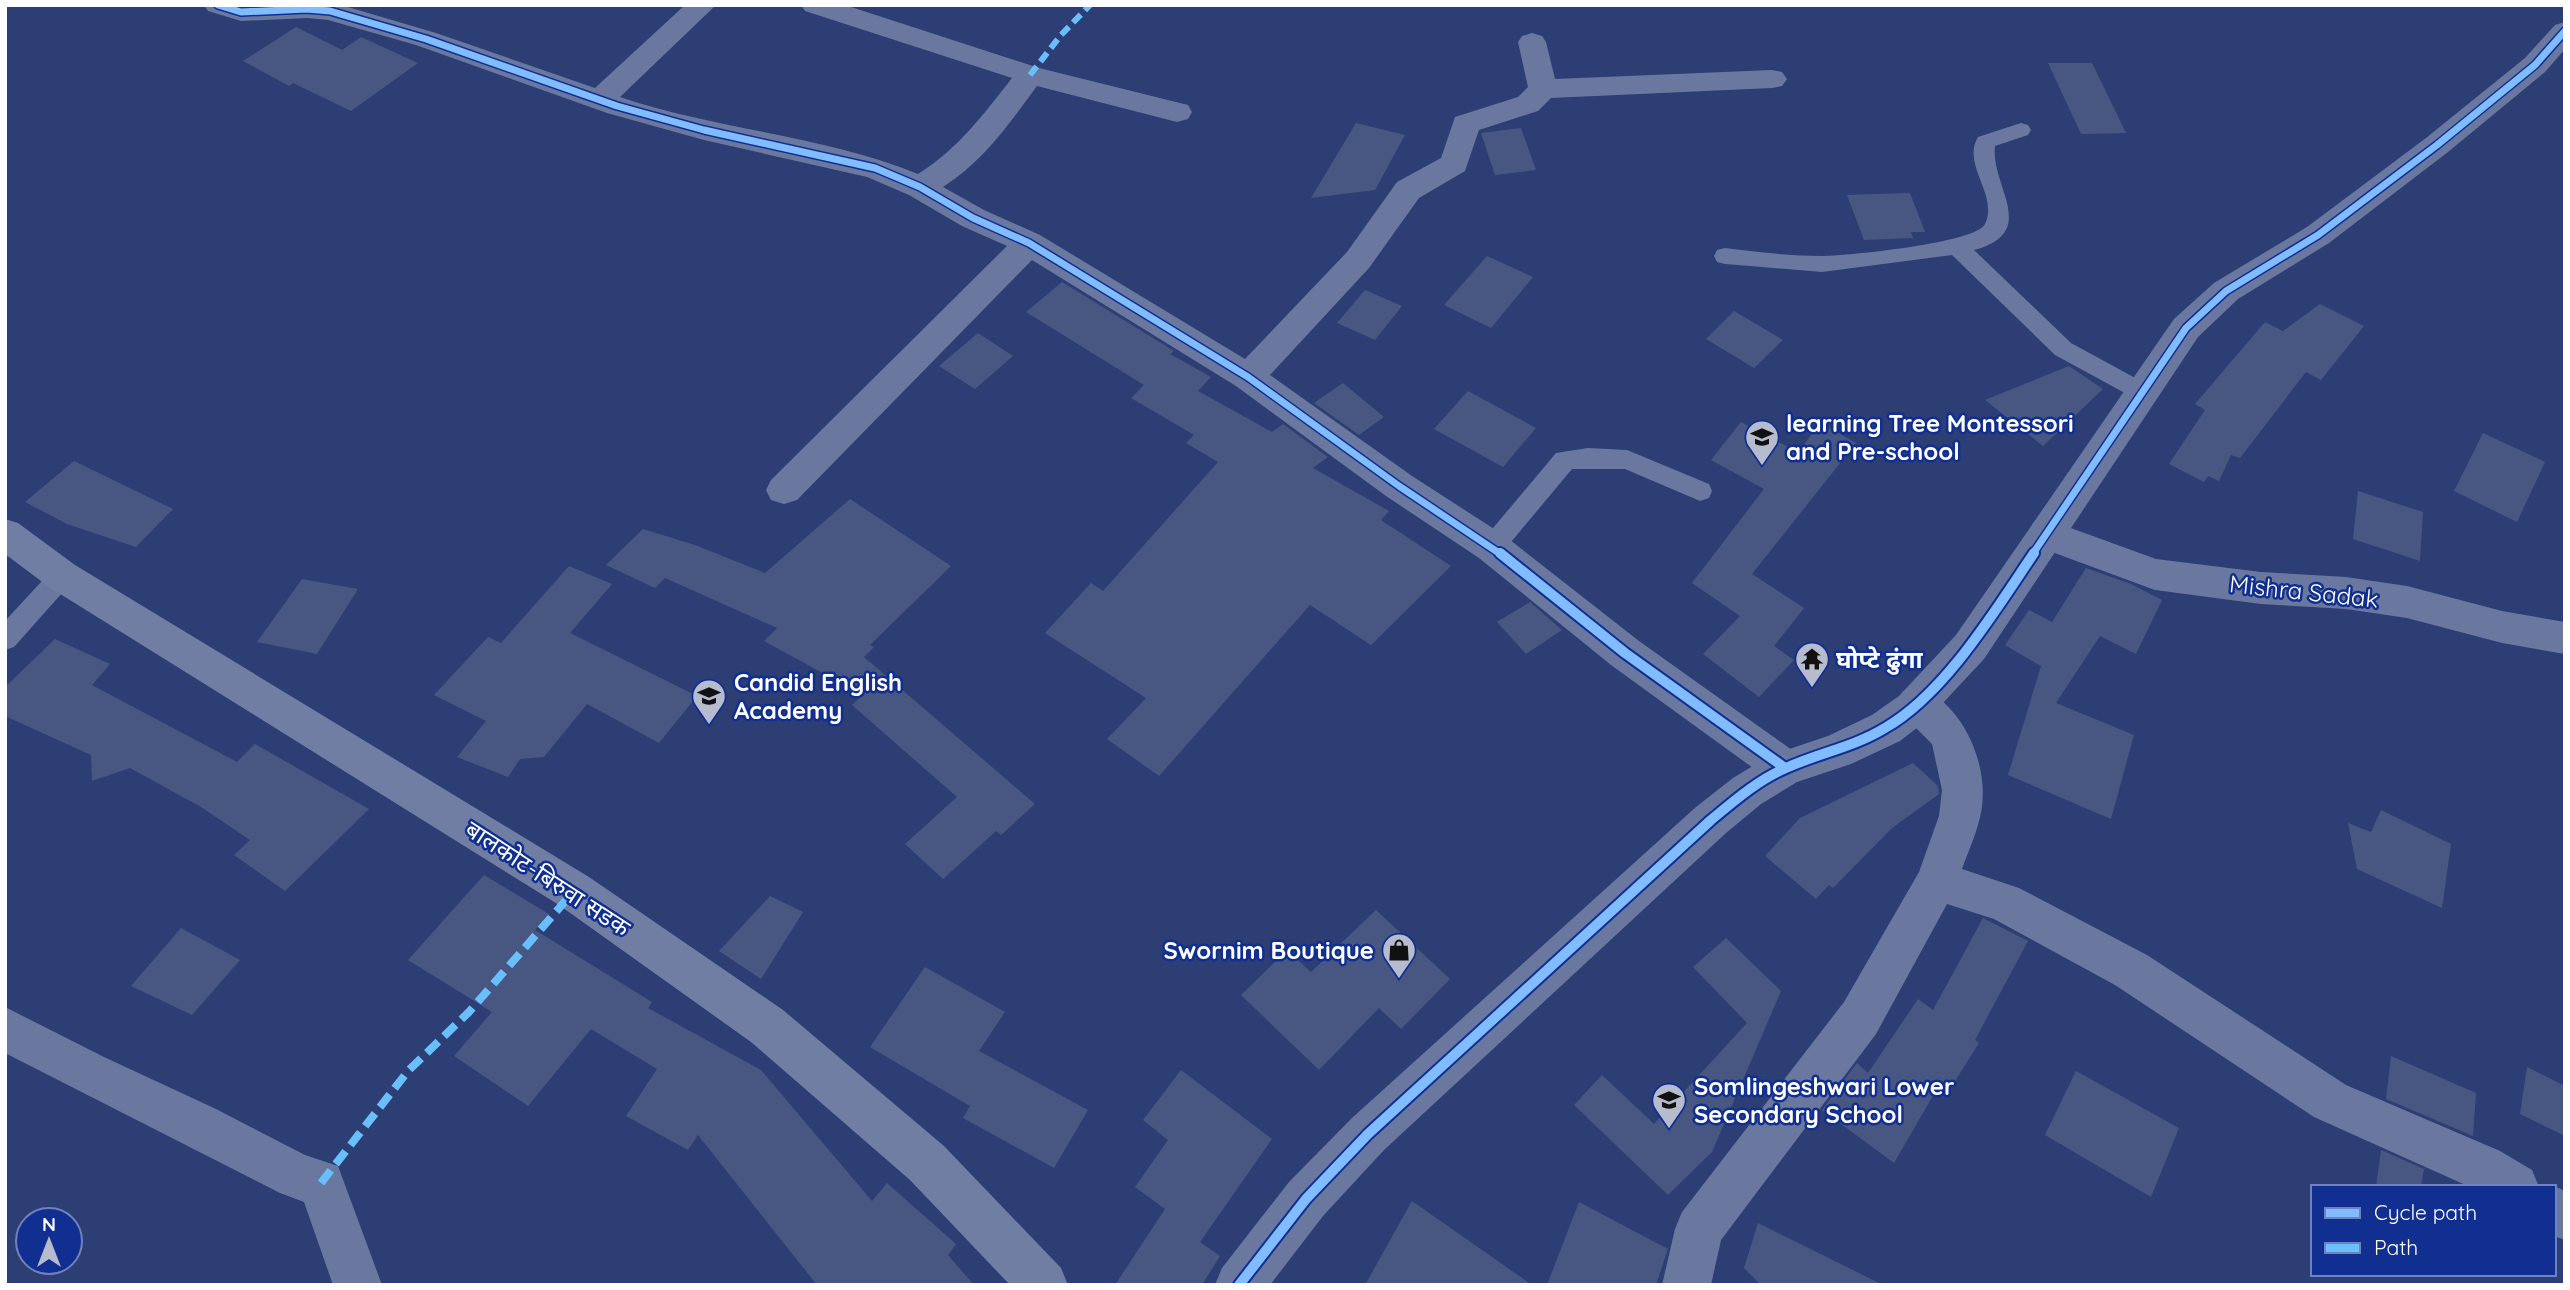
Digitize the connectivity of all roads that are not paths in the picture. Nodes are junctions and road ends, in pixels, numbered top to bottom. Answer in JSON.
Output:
{"nodes":[{"id":1,"x":218,"y":5,"type":"edge"},
{"id":2,"x":702,"y":5,"type":"edge"},
{"id":3,"x":815,"y":5,"type":"edge"},
{"id":4,"x":2565,"y":31,"type":"edge"},
{"id":5,"x":1532,"y":42,"type":"dead end"},
{"id":6,"x":1030,"y":75,"type":"junction"},
{"id":7,"x":1772,"y":79,"type":"dead end"},
{"id":8,"x":1543,"y":89,"type":"junction"},
{"id":9,"x":598,"y":100,"type":"junction"},
{"id":10,"x":1177,"y":112,"type":"dead end"},
{"id":11,"x":2021,"y":130,"type":"dead end"},
{"id":12,"x":920,"y":187,"type":"junction"},
{"id":13,"x":1030,"y":243,"type":"junction"},
{"id":14,"x":1956,"y":246,"type":"junction"},
{"id":15,"x":1725,"y":256,"type":"dead end"},
{"id":16,"x":1248,"y":377,"type":"junction"},
{"id":17,"x":2143,"y":392,"type":"junction"},
{"id":18,"x":784,"y":490,"type":"dead end"},
{"id":19,"x":1700,"y":491,"type":"dead end"},
{"id":20,"x":5,"y":534,"type":"edge"},
{"id":21,"x":2046,"y":534,"type":"junction"},
{"id":22,"x":1492,"y":547,"type":"junction"},
{"id":23,"x":62,"y":576,"type":"junction"},
{"id":24,"x":2565,"y":638,"type":"edge"},
{"id":25,"x":5,"y":639,"type":"edge"},
{"id":26,"x":1917,"y":703,"type":"junction"},
{"id":27,"x":1786,"y":768,"type":"junction"},
{"id":28,"x":1937,"y":881,"type":"junction"},
{"id":29,"x":5,"y":1029,"type":"edge"},
{"id":30,"x":2512,"y":1185,"type":"edge"},
{"id":31,"x":358,"y":1285,"type":"edge"},
{"id":32,"x":1044,"y":1285,"type":"edge"},
{"id":33,"x":1239,"y":1285,"type":"edge"},
{"id":34,"x":1686,"y":1285,"type":"edge"}],
"edges":[{"from":1,"to":9,"type":"street"},
{"from":2,"to":9,"type":"street"},
{"from":3,"to":6,"type":"street"},
{"from":4,"to":17,"type":"street"},
{"from":5,"to":8,"type":"street"},
{"from":6,"to":10,"type":"street"},
{"from":6,"to":12,"type":"street"},
{"from":7,"to":8,"type":"street"},
{"from":8,"to":16,"type":"street"},
{"from":9,"to":12,"type":"street"},
{"from":11,"to":14,"type":"lane"},
{"from":12,"to":13,"type":"street"},
{"from":13,"to":16,"type":"street"},
{"from":13,"to":18,"type":"street"},
{"from":14,"to":15,"type":"lane"},
{"from":14,"to":17,"type":"lane"},
{"from":16,"to":22,"type":"street"},
{"from":17,"to":21,"type":"street"},
{"from":19,"to":22,"type":"lane"},
{"from":20,"to":23,"type":"main road","name":"बालकोट-बिरुवा सडक"},
{"from":21,"to":24,"type":"street","name":"Mishra Sadak"},
{"from":21,"to":26,"type":"street"},
{"from":22,"to":27,"type":"street"},
{"from":23,"to":25,"type":"lane"},
{"from":23,"to":32,"type":"main road","name":"बालकोट-बिरुवा सडक"},
{"from":26,"to":27,"type":"street"},
{"from":26,"to":28,"type":"street"},
{"from":27,"to":33,"type":"street"},
{"from":28,"to":30,"type":"street"},
{"from":28,"to":34,"type":"street"},
{"from":29,"to":31,"type":"street"}]}
